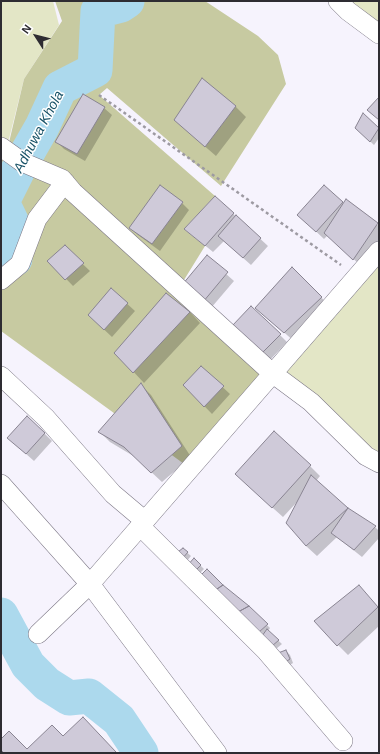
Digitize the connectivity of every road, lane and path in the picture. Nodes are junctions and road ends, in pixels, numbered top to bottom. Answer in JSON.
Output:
{"nodes":[{"id":1,"x":348,"y":4,"type":"edge"},
{"id":2,"x":379,"y":34,"type":"edge"},
{"id":3,"x":99,"y":95,"type":"dead end"},
{"id":4,"x":1,"y":147,"type":"edge"},
{"id":5,"x":65,"y":182,"type":"junction"},
{"id":6,"x":379,"y":251,"type":"edge"},
{"id":7,"x":356,"y":276,"type":"junction"},
{"id":8,"x":1,"y":280,"type":"edge"},
{"id":9,"x":272,"y":373,"type":"junction"},
{"id":10,"x":1,"y":376,"type":"edge"},
{"id":11,"x":379,"y":463,"type":"edge"},
{"id":12,"x":1,"y":484,"type":"edge"},
{"id":13,"x":143,"y":523,"type":"junction"},
{"id":14,"x":90,"y":584,"type":"junction"},
{"id":15,"x":38,"y":634,"type":"dead end"},
{"id":16,"x":343,"y":740,"type":"dead end"},
{"id":17,"x":217,"y":753,"type":"edge"}],
"edges":[{"from":1,"to":2,"type":"street"},
{"from":3,"to":7,"type":"path"},
{"from":4,"to":5,"type":"street"},
{"from":5,"to":8,"type":"street"},
{"from":5,"to":9,"type":"street"},
{"from":6,"to":7,"type":"street"},
{"from":7,"to":9,"type":"street"},
{"from":9,"to":11,"type":"street"},
{"from":9,"to":13,"type":"street"},
{"from":10,"to":13,"type":"street"},
{"from":12,"to":14,"type":"street"},
{"from":13,"to":14,"type":"street"},
{"from":13,"to":16,"type":"street"},
{"from":14,"to":15,"type":"street"},
{"from":14,"to":17,"type":"street"}]}
